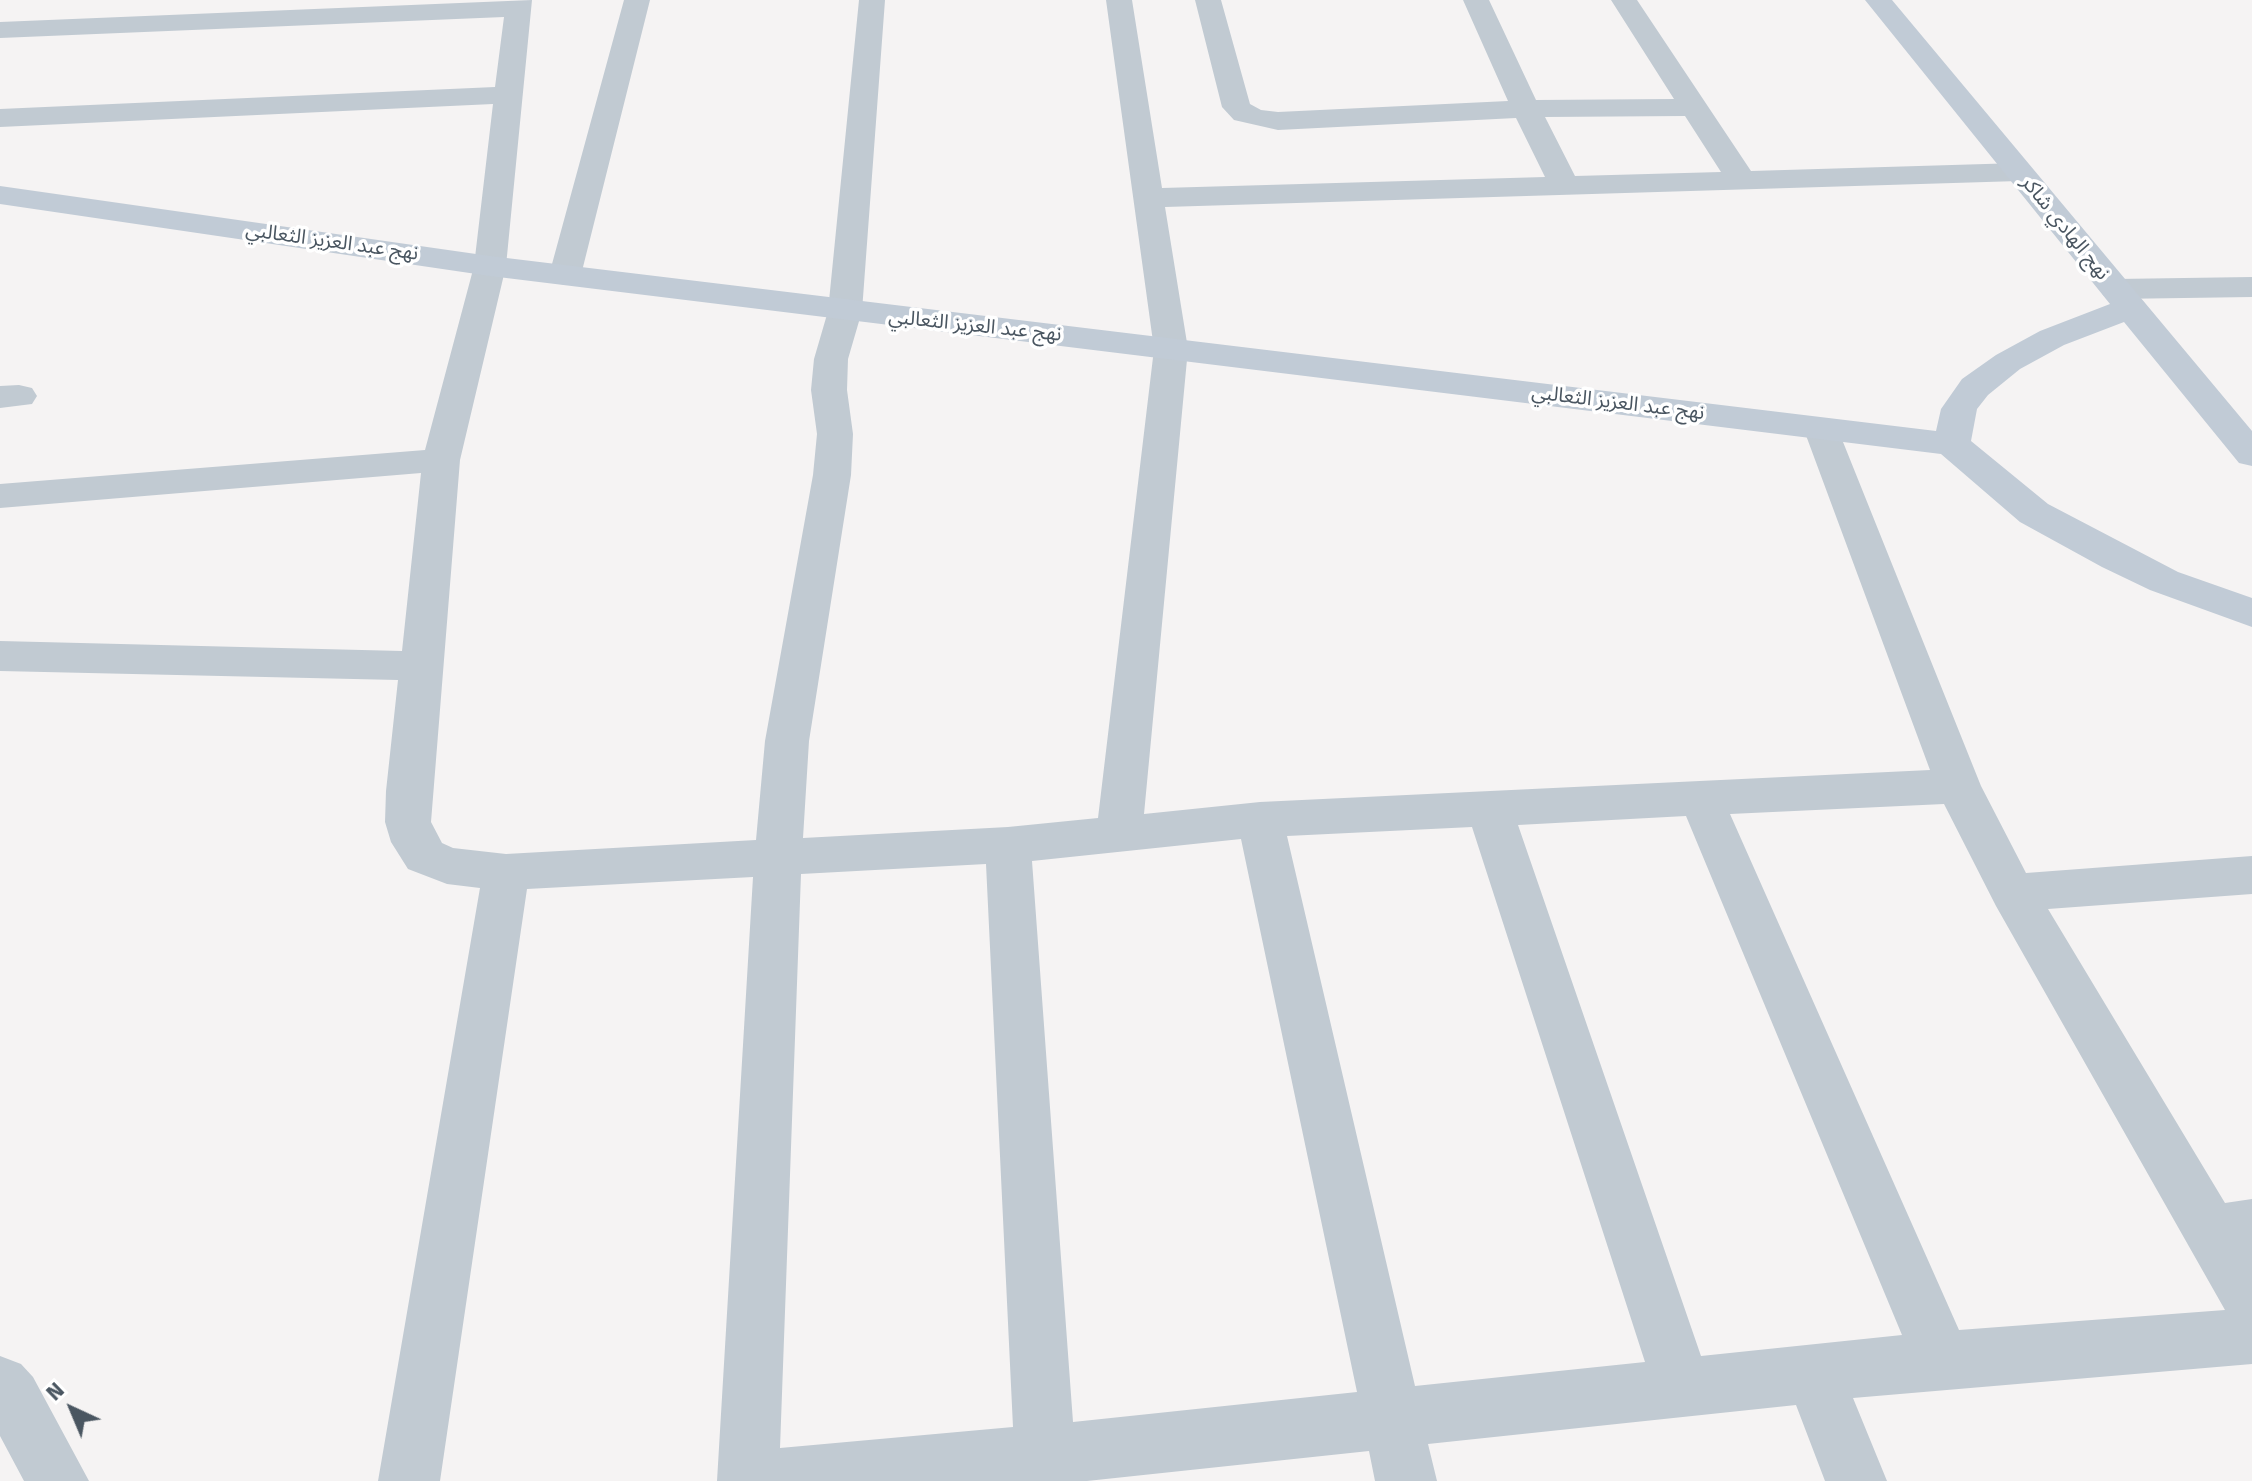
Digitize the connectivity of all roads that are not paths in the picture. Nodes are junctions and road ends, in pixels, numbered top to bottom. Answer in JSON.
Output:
{"nodes":[{"id":1,"x":637,"y":0,"type":"edge"},
{"id":2,"x":872,"y":0,"type":"edge"},
{"id":3,"x":1119,"y":0,"type":"edge"},
{"id":4,"x":1208,"y":0,"type":"edge"},
{"id":5,"x":1476,"y":0,"type":"edge"},
{"id":6,"x":1624,"y":0,"type":"edge"},
{"id":7,"x":1878,"y":0,"type":"edge"},
{"id":8,"x":518,"y":4,"type":"edge"},
{"id":9,"x":0,"y":30,"type":"edge"},
{"id":10,"x":510,"y":95,"type":"junction"},
{"id":11,"x":1692,"y":107,"type":"junction"},
{"id":12,"x":1526,"y":109,"type":"junction"},
{"id":13,"x":0,"y":118,"type":"edge"},
{"id":14,"x":2019,"y":172,"type":"junction"},
{"id":15,"x":1741,"y":179,"type":"junction"},
{"id":16,"x":1564,"y":185,"type":"junction"},
{"id":17,"x":0,"y":195,"type":"edge"},
{"id":18,"x":1148,"y":198,"type":"junction"},
{"id":19,"x":490,"y":266,"type":"junction"},
{"id":20,"x":565,"y":275,"type":"junction"},
{"id":21,"x":2252,"y":287,"type":"edge"},
{"id":22,"x":2122,"y":299,"type":"junction"},
{"id":23,"x":845,"y":311,"type":"junction"},
{"id":24,"x":1171,"y":349,"type":"junction"},
{"id":25,"x":1822,"y":430,"type":"junction"},
{"id":26,"x":1952,"y":444,"type":"junction"},
{"id":27,"x":2252,"y":455,"type":"edge"},
{"id":28,"x":441,"y":460,"type":"junction"},
{"id":29,"x":0,"y":496,"type":"edge"},
{"id":30,"x":2252,"y":613,"type":"edge"},
{"id":31,"x":0,"y":656,"type":"edge"},
{"id":32,"x":422,"y":666,"type":"junction"},
{"id":33,"x":1958,"y":786,"type":"junction"},
{"id":34,"x":1701,"y":799,"type":"junction"},
{"id":35,"x":1489,"y":808,"type":"junction"},
{"id":36,"x":1260,"y":820,"type":"junction"},
{"id":37,"x":1119,"y":834,"type":"junction"},
{"id":38,"x":1008,"y":845,"type":"junction"},
{"id":39,"x":778,"y":855,"type":"junction"},
{"id":40,"x":506,"y":872,"type":"junction"},
{"id":41,"x":2252,"y":875,"type":"edge"},
{"id":42,"x":2013,"y":893,"type":"junction"},
{"id":43,"x":2231,"y":1228,"type":"edge"},
{"id":44,"x":2252,"y":1302,"type":"edge"},
{"id":45,"x":2252,"y":1336,"type":"edge"},
{"id":46,"x":1942,"y":1360,"type":"junction"},
{"id":47,"x":1814,"y":1374,"type":"junction"},
{"id":48,"x":0,"y":1385,"type":"edge"},
{"id":49,"x":1683,"y":1389,"type":"junction"},
{"id":50,"x":1391,"y":1419,"type":"junction"},
{"id":51,"x":1045,"y":1455,"type":"junction"},
{"id":52,"x":58,"y":1481,"type":"edge"},
{"id":53,"x":409,"y":1481,"type":"edge"},
{"id":54,"x":748,"y":1481,"type":"edge"},
{"id":55,"x":760,"y":1481,"type":"edge"},
{"id":56,"x":1406,"y":1481,"type":"edge"},
{"id":57,"x":1856,"y":1481,"type":"edge"}],
"edges":[{"from":1,"to":20,"type":"street"},
{"from":2,"to":23,"type":"street"},
{"from":3,"to":18,"type":"street"},
{"from":4,"to":12,"type":"street"},
{"from":5,"to":12,"type":"street"},
{"from":6,"to":11,"type":"street"},
{"from":7,"to":14,"type":"street","name":"نهج الهادي شاكر"},
{"from":8,"to":9,"type":"street"},
{"from":8,"to":10,"type":"street"},
{"from":10,"to":13,"type":"street"},
{"from":10,"to":19,"type":"street"},
{"from":11,"to":12,"type":"street"},
{"from":11,"to":15,"type":"street"},
{"from":12,"to":16,"type":"street"},
{"from":14,"to":15,"type":"street"},
{"from":14,"to":22,"type":"street","name":"نهج الهادي شاكر"},
{"from":15,"to":16,"type":"street"},
{"from":16,"to":18,"type":"street"},
{"from":17,"to":19,"type":"street","name":"نهج عبد العزيز الثعالبي"},
{"from":18,"to":24,"type":"street"},
{"from":19,"to":20,"type":"street","name":"نهج عبد العزيز الثعالبي"},
{"from":19,"to":28,"type":"street"},
{"from":20,"to":23,"type":"street","name":"نهج عبد العزيز الثعالبي"},
{"from":21,"to":22,"type":"street"},
{"from":22,"to":26,"type":"street"},
{"from":22,"to":27,"type":"street","name":"نهج الهادي شاكر"},
{"from":23,"to":24,"type":"street","name":"نهج عبد العزيز الثعالبي"},
{"from":23,"to":39,"type":"street"},
{"from":24,"to":25,"type":"street","name":"نهج عبد العزيز الثعالبي"},
{"from":24,"to":37,"type":"street"},
{"from":25,"to":26,"type":"street","name":"نهج عبد العزيز الثعالبي"},
{"from":25,"to":33,"type":"street"},
{"from":26,"to":30,"type":"street"},
{"from":28,"to":29,"type":"street"},
{"from":28,"to":32,"type":"street"},
{"from":31,"to":32,"type":"street"},
{"from":32,"to":40,"type":"street"},
{"from":33,"to":34,"type":"street"},
{"from":33,"to":42,"type":"street"},
{"from":34,"to":35,"type":"street"},
{"from":34,"to":46,"type":"street"},
{"from":35,"to":36,"type":"street"},
{"from":35,"to":49,"type":"street"},
{"from":36,"to":37,"type":"street"},
{"from":36,"to":50,"type":"street"},
{"from":37,"to":38,"type":"street"},
{"from":38,"to":39,"type":"street"},
{"from":38,"to":51,"type":"street"},
{"from":39,"to":40,"type":"street"},
{"from":39,"to":54,"type":"street"},
{"from":40,"to":53,"type":"street"},
{"from":41,"to":42,"type":"street"},
{"from":42,"to":43,"type":"street"},
{"from":43,"to":44,"type":"street"},
{"from":45,"to":46,"type":"street"},
{"from":46,"to":47,"type":"street"},
{"from":47,"to":49,"type":"street"},
{"from":47,"to":57,"type":"street"},
{"from":48,"to":52,"type":"street"},
{"from":49,"to":50,"type":"street"},
{"from":50,"to":51,"type":"street"},
{"from":50,"to":56,"type":"street"},
{"from":51,"to":55,"type":"street"}]}
